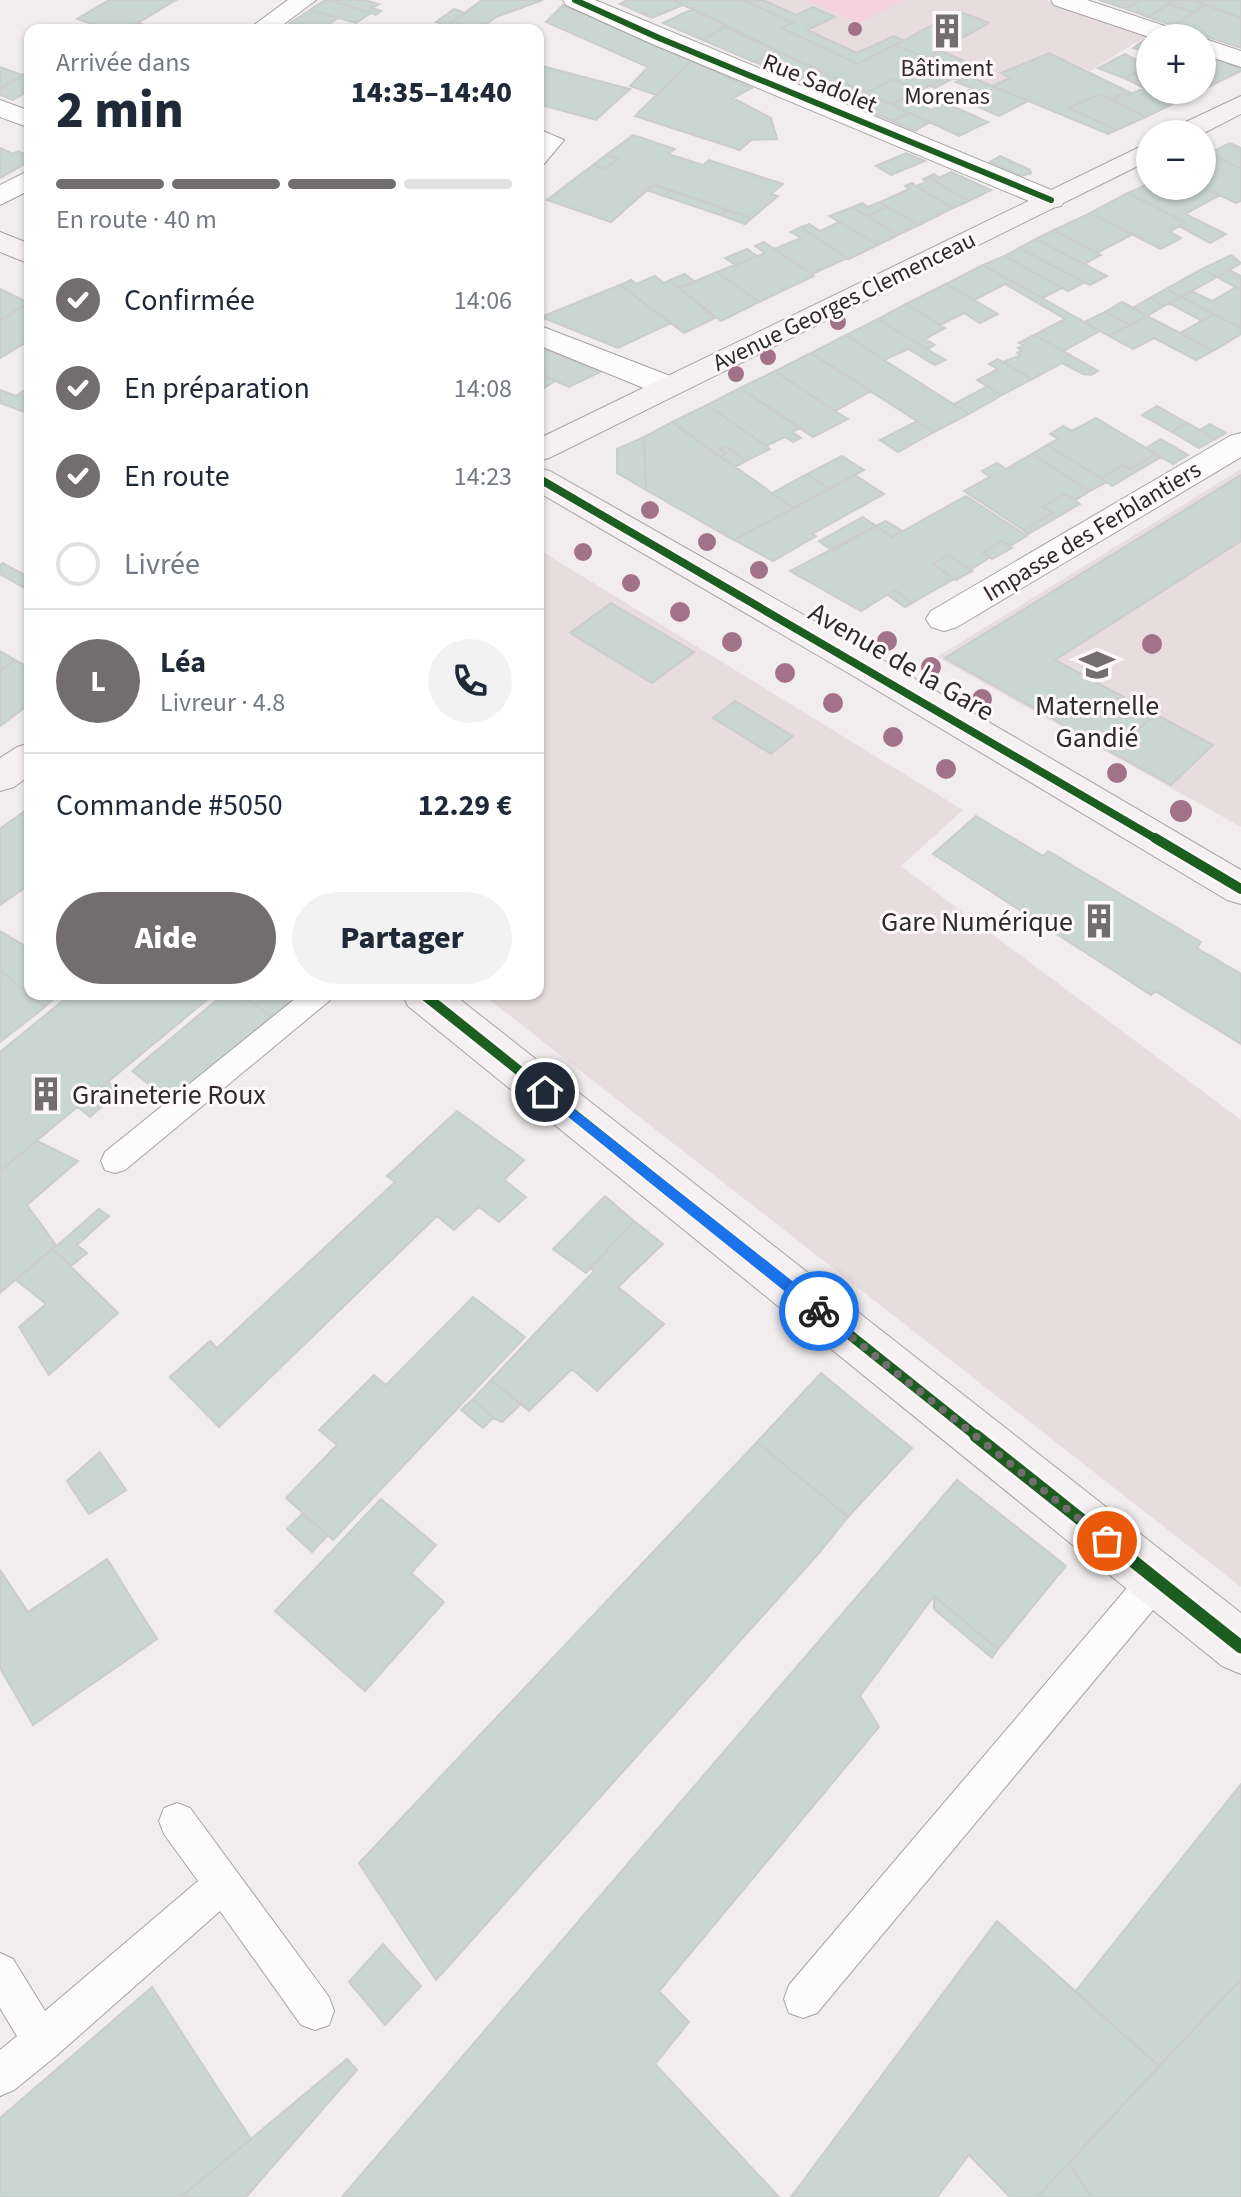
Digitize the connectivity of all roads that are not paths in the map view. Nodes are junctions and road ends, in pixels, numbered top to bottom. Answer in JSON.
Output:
{"nodes":[{"id":1,"x":304,"y":0,"type":"edge"},
{"id":2,"x":575,"y":0,"type":"edge"},
{"id":3,"x":1063,"y":0,"type":"edge"},
{"id":4,"x":268,"y":24,"type":"edge"},
{"id":5,"x":1136,"y":24,"type":"edge"},
{"id":6,"x":1216,"y":51,"type":"edge"},
{"id":7,"x":1241,"y":59,"type":"edge"},
{"id":8,"x":1241,"y":104,"type":"edge"},
{"id":9,"x":0,"y":108,"type":"edge"},
{"id":10,"x":24,"y":118,"type":"edge"},
{"id":11,"x":1210,"y":120,"type":"edge"},
{"id":12,"x":544,"y":136,"type":"edge"},
{"id":13,"x":544,"y":153,"type":"edge"},
{"id":14,"x":1136,"y":157,"type":"edge"},
{"id":15,"x":24,"y":182,"type":"edge"},
{"id":16,"x":0,"y":197,"type":"edge"},
{"id":17,"x":1051,"y":200,"type":"junction"},
{"id":18,"x":0,"y":241,"type":"edge"},
{"id":19,"x":24,"y":252,"type":"edge"},
{"id":20,"x":544,"y":336,"type":"edge"},
{"id":21,"x":667,"y":386,"type":"junction"},
{"id":22,"x":1241,"y":443,"type":"edge"},
{"id":23,"x":544,"y":448,"type":"edge"},
{"id":24,"x":544,"y":482,"type":"edge"},
{"id":25,"x":544,"y":499,"type":"edge"},
{"id":26,"x":577,"y":501,"type":"junction"},
{"id":27,"x":944,"y":619,"type":"dead end"},
{"id":28,"x":1241,"y":889,"type":"edge"},
{"id":29,"x":313,"y":1000,"type":"edge"},
{"id":30,"x":431,"y":1000,"type":"edge"},
{"id":31,"x":115,"y":1161,"type":"dead end"},
{"id":32,"x":1156,"y":1580,"type":"junction"},
{"id":33,"x":1241,"y":1647,"type":"edge"},
{"id":34,"x":177,"y":1821,"type":"dead end"},
{"id":35,"x":223,"y":1884,"type":"junction"},
{"id":36,"x":0,"y":1972,"type":"edge"},
{"id":37,"x":803,"y":1999,"type":"dead end"},
{"id":38,"x":315,"y":2011,"type":"dead end"},
{"id":39,"x":42,"y":2042,"type":"junction"},
{"id":40,"x":0,"y":2076,"type":"edge"}],
"edges":[{"from":1,"to":4,"type":"street"},
{"from":2,"to":17,"type":"street","name":"Rue Sadolet"},
{"from":3,"to":5,"type":"street"},
{"from":6,"to":7,"type":"street"},
{"from":8,"to":11,"type":"street"},
{"from":9,"to":10,"type":"street"},
{"from":12,"to":13,"type":"lane"},
{"from":14,"to":17,"type":"street","name":"Avenue Georges Clemenceau"},
{"from":15,"to":16,"type":"street"},
{"from":17,"to":21,"type":"street","name":"Avenue Georges Clemenceau"},
{"from":18,"to":19,"type":"street"},
{"from":20,"to":21,"type":"street"},
{"from":21,"to":23,"type":"street","name":"Avenue Georges Clemenceau"},
{"from":22,"to":27,"type":"street","name":"Impasse des Ferblantiers"},
{"from":24,"to":26,"type":"street","name":"Avenue de la Gare"},
{"from":25,"to":26,"type":"street","name":"Avenue de la Gare"},
{"from":26,"to":28,"type":"street","name":"Avenue de la Gare"},
{"from":29,"to":31,"type":"lane"},
{"from":30,"to":32,"type":"street"},
{"from":32,"to":33,"type":"street"},
{"from":32,"to":37,"type":"lane"},
{"from":34,"to":35,"type":"lane"},
{"from":35,"to":38,"type":"lane"},
{"from":35,"to":39,"type":"lane"},
{"from":36,"to":39,"type":"lane"},
{"from":39,"to":40,"type":"lane"}]}
